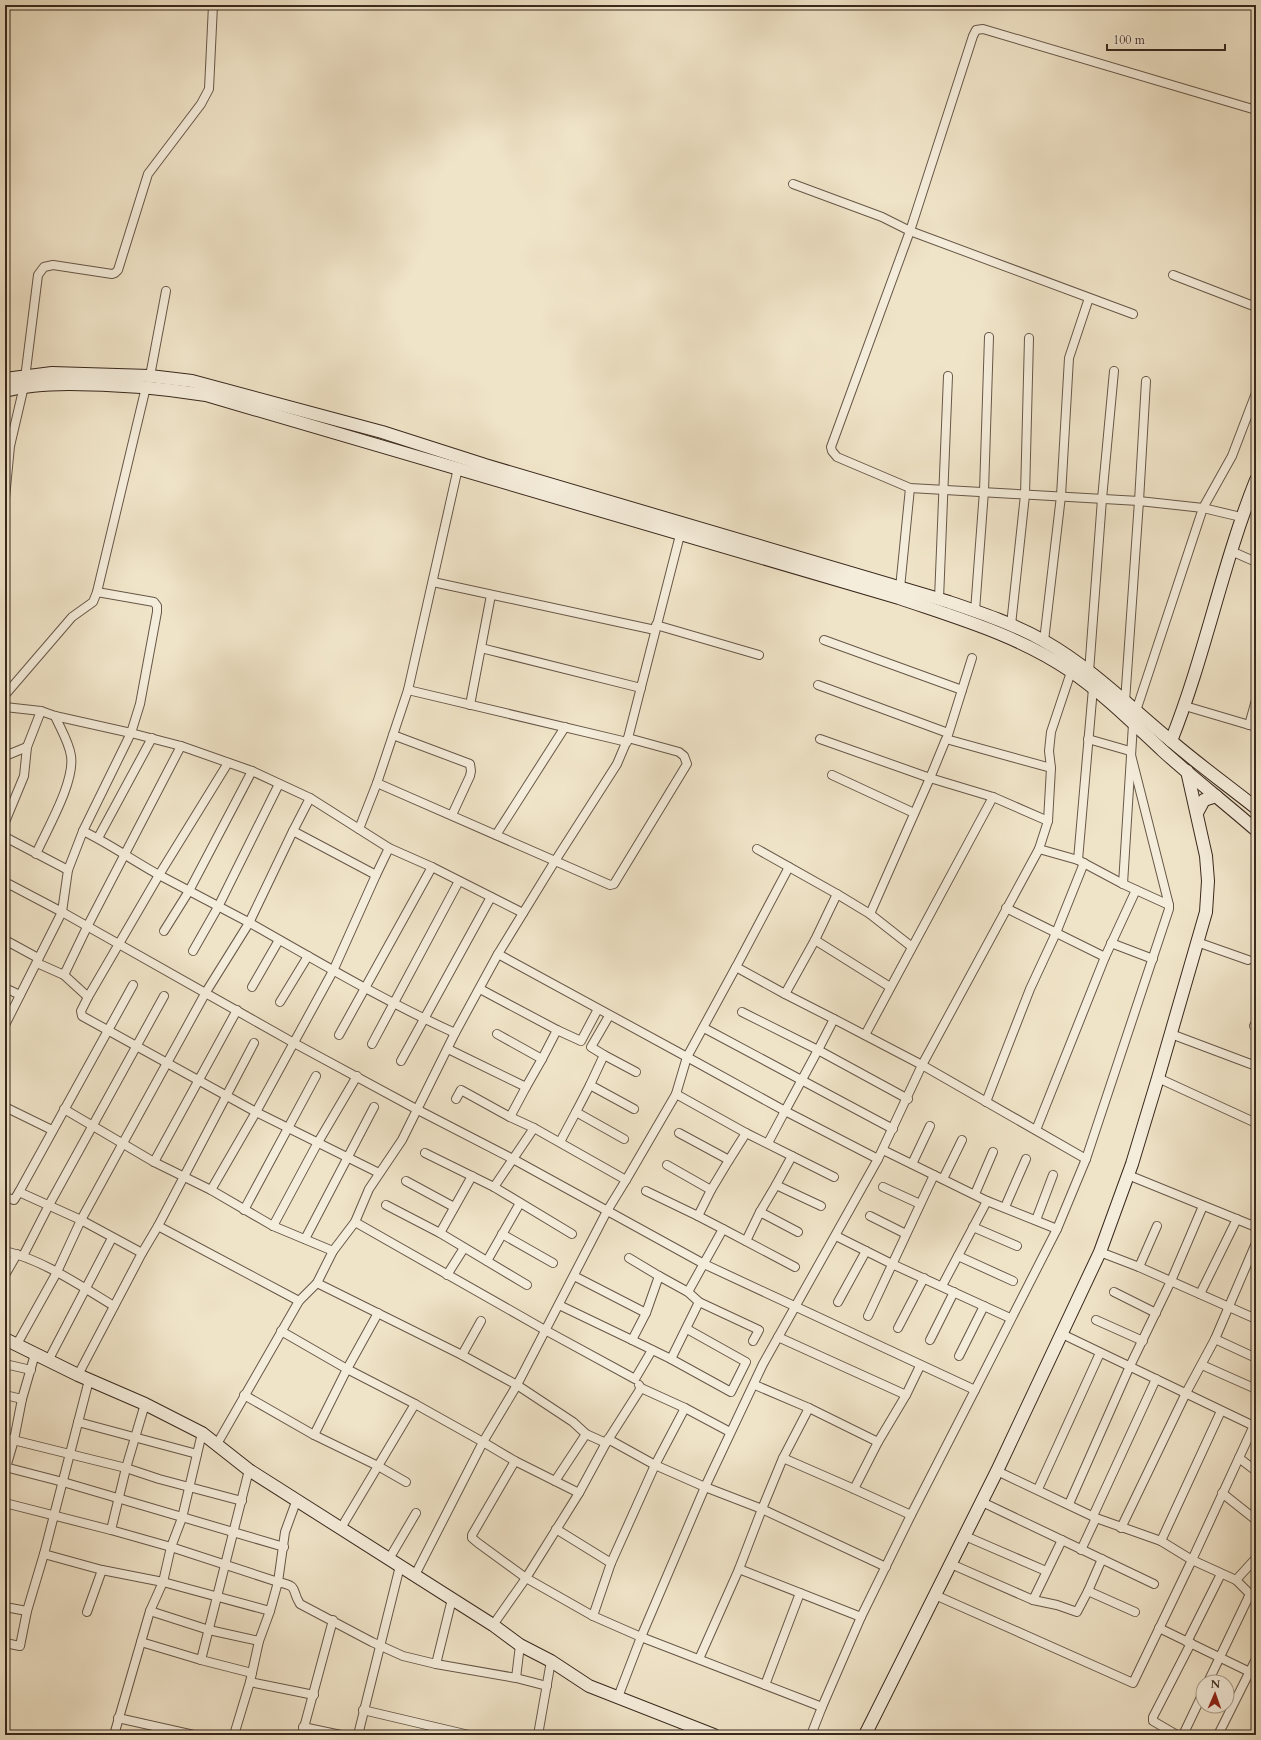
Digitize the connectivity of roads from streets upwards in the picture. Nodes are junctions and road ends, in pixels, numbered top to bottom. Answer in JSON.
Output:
{"nodes":[{"id":1,"x":213,"y":5,"type":"edge"},
{"id":2,"x":1256,"y":110,"type":"edge"},
{"id":3,"x":793,"y":184,"type":"dead end"},
{"id":4,"x":910,"y":230,"type":"junction"},
{"id":5,"x":1173,"y":275,"type":"dead end"},
{"id":6,"x":166,"y":291,"type":"dead end"},
{"id":7,"x":1088,"y":298,"type":"junction"},
{"id":8,"x":1256,"y":307,"type":"edge"},
{"id":9,"x":1133,"y":314,"type":"dead end"},
{"id":10,"x":989,"y":337,"type":"dead end"},
{"id":11,"x":1029,"y":338,"type":"dead end"},
{"id":12,"x":1114,"y":370,"type":"dead end"},
{"id":13,"x":948,"y":376,"type":"dead end"},
{"id":14,"x":5,"y":379,"type":"edge"},
{"id":15,"x":24,"y":380,"type":"junction"},
{"id":16,"x":1146,"y":381,"type":"dead end"},
{"id":17,"x":148,"y":382,"type":"junction"},
{"id":18,"x":5,"y":391,"type":"edge"},
{"id":19,"x":1256,"y":392,"type":"edge"},
{"id":20,"x":458,"y":468,"type":"junction"},
{"id":21,"x":1256,"y":480,"type":"edge"},
{"id":22,"x":910,"y":488,"type":"junction"},
{"id":23,"x":944,"y":490,"type":"junction"},
{"id":24,"x":984,"y":491,"type":"junction"},
{"id":25,"x":1025,"y":495,"type":"junction"},
{"id":26,"x":1061,"y":496,"type":"junction"},
{"id":27,"x":5,"y":498,"type":"edge"},
{"id":28,"x":1102,"y":499,"type":"junction"},
{"id":29,"x":1139,"y":501,"type":"junction"},
{"id":30,"x":1203,"y":508,"type":"junction"},
{"id":31,"x":1241,"y":517,"type":"junction"},
{"id":32,"x":680,"y":535,"type":"junction"},
{"id":33,"x":1230,"y":552,"type":"junction"},
{"id":34,"x":1256,"y":562,"type":"edge"},
{"id":35,"x":433,"y":582,"type":"junction"},
{"id":36,"x":900,"y":588,"type":"junction"},
{"id":37,"x":97,"y":592,"type":"junction"},
{"id":38,"x":491,"y":595,"type":"junction"},
{"id":39,"x":938,"y":599,"type":"junction"},
{"id":40,"x":975,"y":611,"type":"junction"},
{"id":41,"x":1011,"y":625,"type":"junction"},
{"id":42,"x":656,"y":627,"type":"junction"},
{"id":43,"x":824,"y":640,"type":"dead end"},
{"id":44,"x":1044,"y":641,"type":"junction"},
{"id":45,"x":481,"y":648,"type":"junction"},
{"id":46,"x":759,"y":655,"type":"dead end"},
{"id":47,"x":972,"y":658,"type":"dead end"},
{"id":48,"x":1071,"y":672,"type":"junction"},
{"id":49,"x":1089,"y":672,"type":"junction"},
{"id":50,"x":818,"y":685,"type":"dead end"},
{"id":51,"x":641,"y":688,"type":"junction"},
{"id":52,"x":1093,"y":688,"type":"junction"},
{"id":53,"x":408,"y":690,"type":"junction"},
{"id":54,"x":962,"y":690,"type":"junction"},
{"id":55,"x":5,"y":695,"type":"edge"},
{"id":56,"x":1256,"y":700,"type":"edge"},
{"id":57,"x":1125,"y":702,"type":"junction"},
{"id":58,"x":470,"y":705,"type":"junction"},
{"id":59,"x":1185,"y":706,"type":"junction"},
{"id":60,"x":5,"y":707,"type":"edge"},
{"id":61,"x":41,"y":711,"type":"junction"},
{"id":62,"x":1136,"y":711,"type":"junction"},
{"id":63,"x":55,"y":716,"type":"junction"},
{"id":64,"x":1134,"y":724,"type":"junction"},
{"id":65,"x":1253,"y":726,"type":"edge"},
{"id":66,"x":565,"y":727,"type":"junction"},
{"id":67,"x":131,"y":733,"type":"junction"},
{"id":68,"x":393,"y":735,"type":"junction"},
{"id":69,"x":947,"y":736,"type":"junction"},
{"id":70,"x":152,"y":738,"type":"junction"},
{"id":71,"x":820,"y":739,"type":"dead end"},
{"id":72,"x":1088,"y":739,"type":"junction"},
{"id":73,"x":627,"y":740,"type":"junction"},
{"id":74,"x":1171,"y":741,"type":"junction"},
{"id":75,"x":181,"y":746,"type":"junction"},
{"id":76,"x":27,"y":748,"type":"junction"},
{"id":77,"x":1130,"y":751,"type":"junction"},
{"id":78,"x":1164,"y":752,"type":"junction"},
{"id":79,"x":5,"y":756,"type":"edge"},
{"id":80,"x":228,"y":763,"type":"junction"},
{"id":81,"x":1051,"y":768,"type":"junction"},
{"id":82,"x":1187,"y":771,"type":"junction"},
{"id":83,"x":252,"y":772,"type":"junction"},
{"id":84,"x":832,"y":775,"type":"dead end"},
{"id":85,"x":930,"y":778,"type":"junction"},
{"id":86,"x":377,"y":783,"type":"junction"},
{"id":87,"x":279,"y":784,"type":"junction"},
{"id":88,"x":1216,"y":796,"type":"junction"},
{"id":89,"x":993,"y":797,"type":"junction"},
{"id":90,"x":310,"y":798,"type":"junction"},
{"id":91,"x":1256,"y":808,"type":"edge"},
{"id":92,"x":914,"y":813,"type":"junction"},
{"id":93,"x":1197,"y":814,"type":"junction"},
{"id":94,"x":452,"y":815,"type":"junction"},
{"id":95,"x":1048,"y":821,"type":"junction"},
{"id":96,"x":5,"y":822,"type":"edge"},
{"id":97,"x":359,"y":829,"type":"junction"},
{"id":98,"x":1256,"y":830,"type":"edge"},
{"id":99,"x":83,"y":831,"type":"junction"},
{"id":100,"x":293,"y":831,"type":"junction"},
{"id":101,"x":496,"y":835,"type":"junction"},
{"id":102,"x":5,"y":837,"type":"edge"},
{"id":103,"x":98,"y":838,"type":"junction"},
{"id":104,"x":389,"y":848,"type":"junction"},
{"id":105,"x":1039,"y":848,"type":"junction"},
{"id":106,"x":756,"y":849,"type":"dead end"},
{"id":107,"x":36,"y":854,"type":"junction"},
{"id":108,"x":125,"y":854,"type":"junction"},
{"id":109,"x":555,"y":861,"type":"junction"},
{"id":110,"x":1081,"y":862,"type":"junction"},
{"id":111,"x":432,"y":867,"type":"junction"},
{"id":112,"x":789,"y":867,"type":"junction"},
{"id":113,"x":68,"y":870,"type":"junction"},
{"id":114,"x":160,"y":875,"type":"junction"},
{"id":115,"x":376,"y":875,"type":"junction"},
{"id":116,"x":459,"y":881,"type":"junction"},
{"id":117,"x":5,"y":882,"type":"edge"},
{"id":118,"x":1122,"y":884,"type":"junction"},
{"id":119,"x":1136,"y":890,"type":"junction"},
{"id":120,"x":189,"y":891,"type":"junction"},
{"id":121,"x":837,"y":894,"type":"junction"},
{"id":122,"x":491,"y":897,"type":"junction"},
{"id":123,"x":1169,"y":905,"type":"junction"},
{"id":124,"x":218,"y":907,"type":"junction"},
{"id":125,"x":1006,"y":908,"type":"junction"},
{"id":126,"x":62,"y":912,"type":"junction"},
{"id":127,"x":523,"y":913,"type":"junction"},
{"id":128,"x":870,"y":914,"type":"junction"},
{"id":129,"x":249,"y":923,"type":"junction"},
{"id":130,"x":87,"y":927,"type":"junction"},
{"id":131,"x":164,"y":931,"type":"dead end"},
{"id":132,"x":1056,"y":934,"type":"junction"},
{"id":133,"x":5,"y":940,"type":"edge"},
{"id":134,"x":279,"y":940,"type":"junction"},
{"id":135,"x":815,"y":940,"type":"junction"},
{"id":136,"x":1197,"y":942,"type":"junction"},
{"id":137,"x":1111,"y":943,"type":"junction"},
{"id":138,"x":120,"y":944,"type":"junction"},
{"id":139,"x":912,"y":947,"type":"junction"},
{"id":140,"x":193,"y":951,"type":"dead end"},
{"id":141,"x":498,"y":954,"type":"junction"},
{"id":142,"x":308,"y":956,"type":"junction"},
{"id":143,"x":1105,"y":957,"type":"junction"},
{"id":144,"x":1153,"y":960,"type":"junction"},
{"id":145,"x":1248,"y":960,"type":"dead end"},
{"id":146,"x":37,"y":961,"type":"junction"},
{"id":147,"x":736,"y":967,"type":"junction"},
{"id":148,"x":333,"y":971,"type":"junction"},
{"id":149,"x":64,"y":975,"type":"junction"},
{"id":150,"x":133,"y":985,"type":"dead end"},
{"id":151,"x":252,"y":987,"type":"dead end"},
{"id":152,"x":366,"y":987,"type":"junction"},
{"id":153,"x":5,"y":988,"type":"edge"},
{"id":154,"x":890,"y":988,"type":"junction"},
{"id":155,"x":480,"y":989,"type":"junction"},
{"id":156,"x":206,"y":992,"type":"junction"},
{"id":157,"x":785,"y":994,"type":"junction"},
{"id":158,"x":20,"y":995,"type":"junction"},
{"id":159,"x":164,"y":996,"type":"dead end"},
{"id":160,"x":88,"y":997,"type":"junction"},
{"id":161,"x":280,"y":1002,"type":"dead end"},
{"id":162,"x":394,"y":1003,"type":"junction"},
{"id":163,"x":598,"y":1009,"type":"junction"},
{"id":164,"x":237,"y":1010,"type":"junction"},
{"id":165,"x":742,"y":1012,"type":"dead end"},
{"id":166,"x":609,"y":1016,"type":"junction"},
{"id":167,"x":424,"y":1018,"type":"junction"},
{"id":168,"x":834,"y":1019,"type":"junction"},
{"id":169,"x":5,"y":1025,"type":"edge"},
{"id":170,"x":704,"y":1028,"type":"junction"},
{"id":171,"x":108,"y":1029,"type":"junction"},
{"id":172,"x":557,"y":1030,"type":"junction"},
{"id":173,"x":455,"y":1033,"type":"junction"},
{"id":174,"x":498,"y":1034,"type":"dead end"},
{"id":175,"x":1171,"y":1034,"type":"junction"},
{"id":176,"x":339,"y":1035,"type":"dead end"},
{"id":177,"x":865,"y":1035,"type":"junction"},
{"id":178,"x":254,"y":1042,"type":"dead end"},
{"id":179,"x":294,"y":1043,"type":"junction"},
{"id":180,"x":372,"y":1044,"type":"dead end"},
{"id":181,"x":136,"y":1046,"type":"junction"},
{"id":182,"x":448,"y":1049,"type":"junction"},
{"id":183,"x":818,"y":1050,"type":"junction"},
{"id":184,"x":604,"y":1055,"type":"junction"},
{"id":185,"x":687,"y":1057,"type":"junction"},
{"id":186,"x":542,"y":1059,"type":"junction"},
{"id":187,"x":401,"y":1061,"type":"dead end"},
{"id":188,"x":168,"y":1063,"type":"junction"},
{"id":189,"x":922,"y":1065,"type":"junction"},
{"id":190,"x":1256,"y":1066,"type":"edge"},
{"id":191,"x":636,"y":1072,"type":"dead end"},
{"id":192,"x":316,"y":1076,"type":"dead end"},
{"id":193,"x":357,"y":1076,"type":"junction"},
{"id":194,"x":1158,"y":1078,"type":"junction"},
{"id":195,"x":198,"y":1080,"type":"junction"},
{"id":196,"x":801,"y":1080,"type":"junction"},
{"id":197,"x":590,"y":1085,"type":"junction"},
{"id":198,"x":526,"y":1087,"type":"junction"},
{"id":199,"x":676,"y":1094,"type":"junction"},
{"id":200,"x":225,"y":1095,"type":"junction"},
{"id":201,"x":456,"y":1098,"type":"dead end"},
{"id":202,"x":908,"y":1099,"type":"junction"},
{"id":203,"x":986,"y":1102,"type":"junction"},
{"id":204,"x":374,"y":1106,"type":"dead end"},
{"id":205,"x":5,"y":1107,"type":"edge"},
{"id":206,"x":64,"y":1109,"type":"junction"},
{"id":207,"x":418,"y":1110,"type":"junction"},
{"id":208,"x":634,"y":1110,"type":"dead end"},
{"id":209,"x":785,"y":1111,"type":"junction"},
{"id":210,"x":256,"y":1112,"type":"junction"},
{"id":211,"x":576,"y":1112,"type":"junction"},
{"id":212,"x":510,"y":1117,"type":"junction"},
{"id":213,"x":1256,"y":1123,"type":"edge"},
{"id":214,"x":93,"y":1126,"type":"junction"},
{"id":215,"x":930,"y":1126,"type":"dead end"},
{"id":216,"x":287,"y":1128,"type":"junction"},
{"id":217,"x":534,"y":1128,"type":"junction"},
{"id":218,"x":893,"y":1129,"type":"junction"},
{"id":219,"x":52,"y":1130,"type":"junction"},
{"id":220,"x":1036,"y":1130,"type":"junction"},
{"id":221,"x":679,"y":1133,"type":"dead end"},
{"id":222,"x":746,"y":1133,"type":"junction"},
{"id":223,"x":624,"y":1139,"type":"dead end"},
{"id":224,"x":962,"y":1140,"type":"dead end"},
{"id":225,"x":123,"y":1142,"type":"junction"},
{"id":226,"x":560,"y":1142,"type":"junction"},
{"id":227,"x":768,"y":1143,"type":"junction"},
{"id":228,"x":317,"y":1144,"type":"junction"},
{"id":229,"x":883,"y":1150,"type":"junction"},
{"id":230,"x":993,"y":1152,"type":"dead end"},
{"id":231,"x":425,"y":1153,"type":"dead end"},
{"id":232,"x":792,"y":1156,"type":"junction"},
{"id":233,"x":348,"y":1158,"type":"junction"},
{"id":234,"x":513,"y":1159,"type":"junction"},
{"id":235,"x":878,"y":1159,"type":"junction"},
{"id":236,"x":1026,"y":1159,"type":"dead end"},
{"id":237,"x":1086,"y":1159,"type":"junction"},
{"id":238,"x":729,"y":1160,"type":"junction"},
{"id":239,"x":154,"y":1162,"type":"junction"},
{"id":240,"x":912,"y":1164,"type":"junction"},
{"id":241,"x":667,"y":1165,"type":"dead end"},
{"id":242,"x":379,"y":1173,"type":"junction"},
{"id":243,"x":934,"y":1175,"type":"junction"},
{"id":244,"x":1128,"y":1175,"type":"junction"},
{"id":245,"x":184,"y":1176,"type":"junction"},
{"id":246,"x":472,"y":1176,"type":"junction"},
{"id":247,"x":1053,"y":1176,"type":"dead end"},
{"id":248,"x":834,"y":1177,"type":"dead end"},
{"id":249,"x":943,"y":1179,"type":"junction"},
{"id":250,"x":626,"y":1180,"type":"junction"},
{"id":251,"x":406,"y":1181,"type":"dead end"},
{"id":252,"x":776,"y":1184,"type":"junction"},
{"id":253,"x":494,"y":1187,"type":"junction"},
{"id":254,"x":883,"y":1187,"type":"dead end"},
{"id":255,"x":211,"y":1190,"type":"junction"},
{"id":256,"x":711,"y":1190,"type":"junction"},
{"id":257,"x":646,"y":1191,"type":"dead end"},
{"id":258,"x":19,"y":1192,"type":"junction"},
{"id":259,"x":975,"y":1194,"type":"junction"},
{"id":260,"x":5,"y":1197,"type":"edge"},
{"id":261,"x":987,"y":1201,"type":"junction"},
{"id":262,"x":520,"y":1202,"type":"junction"},
{"id":263,"x":920,"y":1204,"type":"junction"},
{"id":264,"x":49,"y":1205,"type":"junction"},
{"id":265,"x":386,"y":1205,"type":"dead end"},
{"id":266,"x":821,"y":1206,"type":"dead end"},
{"id":267,"x":1203,"y":1206,"type":"junction"},
{"id":268,"x":454,"y":1207,"type":"junction"},
{"id":269,"x":1005,"y":1207,"type":"junction"},
{"id":270,"x":244,"y":1210,"type":"junction"},
{"id":271,"x":607,"y":1211,"type":"junction"},
{"id":272,"x":760,"y":1212,"type":"junction"},
{"id":273,"x":698,"y":1216,"type":"junction"},
{"id":274,"x":870,"y":1216,"type":"dead end"},
{"id":275,"x":1236,"y":1219,"type":"junction"},
{"id":276,"x":81,"y":1220,"type":"junction"},
{"id":277,"x":1036,"y":1220,"type":"junction"},
{"id":278,"x":355,"y":1222,"type":"junction"},
{"id":279,"x":158,"y":1226,"type":"junction"},
{"id":280,"x":273,"y":1226,"type":"junction"},
{"id":281,"x":1158,"y":1226,"type":"dead end"},
{"id":282,"x":973,"y":1227,"type":"junction"},
{"id":283,"x":1256,"y":1227,"type":"edge"},
{"id":284,"x":723,"y":1229,"type":"junction"},
{"id":285,"x":1057,"y":1229,"type":"junction"},
{"id":286,"x":798,"y":1232,"type":"dead end"},
{"id":287,"x":440,"y":1233,"type":"junction"},
{"id":288,"x":502,"y":1234,"type":"junction"},
{"id":289,"x":572,"y":1234,"type":"dead end"},
{"id":290,"x":906,"y":1234,"type":"junction"},
{"id":291,"x":836,"y":1236,"type":"junction"},
{"id":292,"x":112,"y":1238,"type":"junction"},
{"id":293,"x":305,"y":1239,"type":"junction"},
{"id":294,"x":746,"y":1241,"type":"junction"},
{"id":295,"x":1256,"y":1243,"type":"edge"},
{"id":296,"x":1017,"y":1246,"type":"dead end"},
{"id":297,"x":464,"y":1248,"type":"junction"},
{"id":298,"x":5,"y":1251,"type":"edge"},
{"id":299,"x":333,"y":1251,"type":"junction"},
{"id":300,"x":866,"y":1251,"type":"junction"},
{"id":301,"x":1100,"y":1252,"type":"junction"},
{"id":302,"x":142,"y":1253,"type":"junction"},
{"id":303,"x":20,"y":1255,"type":"junction"},
{"id":304,"x":958,"y":1256,"type":"junction"},
{"id":305,"x":629,"y":1258,"type":"dead end"},
{"id":306,"x":487,"y":1261,"type":"junction"},
{"id":307,"x":553,"y":1263,"type":"dead end"},
{"id":308,"x":704,"y":1264,"type":"junction"},
{"id":309,"x":892,"y":1264,"type":"junction"},
{"id":310,"x":795,"y":1267,"type":"dead end"},
{"id":311,"x":1139,"y":1267,"type":"junction"},
{"id":312,"x":57,"y":1272,"type":"junction"},
{"id":313,"x":5,"y":1275,"type":"edge"},
{"id":314,"x":447,"y":1275,"type":"junction"},
{"id":315,"x":574,"y":1276,"type":"junction"},
{"id":316,"x":659,"y":1276,"type":"junction"},
{"id":317,"x":924,"y":1278,"type":"junction"},
{"id":318,"x":1013,"y":1281,"type":"dead end"},
{"id":319,"x":1171,"y":1281,"type":"junction"},
{"id":320,"x":317,"y":1283,"type":"junction"},
{"id":321,"x":527,"y":1285,"type":"dead end"},
{"id":322,"x":942,"y":1286,"type":"junction"},
{"id":323,"x":85,"y":1289,"type":"junction"},
{"id":324,"x":688,"y":1292,"type":"junction"},
{"id":325,"x":954,"y":1292,"type":"junction"},
{"id":326,"x":1114,"y":1292,"type":"dead end"},
{"id":327,"x":1200,"y":1294,"type":"junction"},
{"id":328,"x":299,"y":1301,"type":"junction"},
{"id":329,"x":699,"y":1302,"type":"junction"},
{"id":330,"x":838,"y":1302,"type":"dead end"},
{"id":331,"x":559,"y":1304,"type":"junction"},
{"id":332,"x":114,"y":1306,"type":"junction"},
{"id":333,"x":984,"y":1306,"type":"junction"},
{"id":334,"x":795,"y":1307,"type":"junction"},
{"id":335,"x":1229,"y":1307,"type":"junction"},
{"id":336,"x":1156,"y":1312,"type":"junction"},
{"id":337,"x":378,"y":1313,"type":"junction"},
{"id":338,"x":646,"y":1313,"type":"junction"},
{"id":339,"x":868,"y":1316,"type":"dead end"},
{"id":340,"x":1010,"y":1318,"type":"junction"},
{"id":341,"x":1256,"y":1319,"type":"edge"},
{"id":342,"x":1096,"y":1320,"type":"dead end"},
{"id":343,"x":481,"y":1321,"type":"dead end"},
{"id":344,"x":898,"y":1328,"type":"dead end"},
{"id":345,"x":687,"y":1329,"type":"junction"},
{"id":346,"x":545,"y":1330,"type":"junction"},
{"id":347,"x":281,"y":1331,"type":"junction"},
{"id":348,"x":1062,"y":1334,"type":"junction"},
{"id":349,"x":778,"y":1337,"type":"junction"},
{"id":350,"x":5,"y":1339,"type":"edge"},
{"id":351,"x":1215,"y":1339,"type":"junction"},
{"id":352,"x":632,"y":1340,"type":"junction"},
{"id":353,"x":930,"y":1340,"type":"dead end"},
{"id":354,"x":752,"y":1341,"type":"dead end"},
{"id":355,"x":1143,"y":1341,"type":"junction"},
{"id":356,"x":17,"y":1344,"type":"junction"},
{"id":357,"x":652,"y":1350,"type":"junction"},
{"id":358,"x":1100,"y":1353,"type":"junction"},
{"id":359,"x":35,"y":1354,"type":"junction"},
{"id":360,"x":462,"y":1355,"type":"junction"},
{"id":361,"x":959,"y":1356,"type":"dead end"},
{"id":362,"x":1256,"y":1358,"type":"edge"},
{"id":363,"x":672,"y":1359,"type":"junction"},
{"id":364,"x":48,"y":1361,"type":"junction"},
{"id":365,"x":5,"y":1364,"type":"edge"},
{"id":366,"x":1202,"y":1365,"type":"junction"},
{"id":367,"x":920,"y":1366,"type":"junction"},
{"id":368,"x":1130,"y":1366,"type":"junction"},
{"id":369,"x":347,"y":1369,"type":"junction"},
{"id":370,"x":31,"y":1370,"type":"junction"},
{"id":371,"x":84,"y":1378,"type":"junction"},
{"id":372,"x":1156,"y":1379,"type":"junction"},
{"id":373,"x":635,"y":1380,"type":"junction"},
{"id":374,"x":754,"y":1385,"type":"junction"},
{"id":375,"x":517,"y":1386,"type":"junction"},
{"id":376,"x":641,"y":1388,"type":"junction"},
{"id":377,"x":1256,"y":1389,"type":"edge"},
{"id":378,"x":975,"y":1390,"type":"junction"},
{"id":379,"x":1186,"y":1393,"type":"junction"},
{"id":380,"x":5,"y":1395,"type":"edge"},
{"id":381,"x":244,"y":1395,"type":"junction"},
{"id":382,"x":906,"y":1395,"type":"junction"},
{"id":383,"x":22,"y":1399,"type":"junction"},
{"id":384,"x":145,"y":1404,"type":"junction"},
{"id":385,"x":415,"y":1404,"type":"junction"},
{"id":386,"x":685,"y":1408,"type":"junction"},
{"id":387,"x":809,"y":1408,"type":"junction"},
{"id":388,"x":1221,"y":1411,"type":"junction"},
{"id":389,"x":78,"y":1422,"type":"junction"},
{"id":390,"x":1255,"y":1424,"type":"edge"},
{"id":391,"x":730,"y":1432,"type":"junction"},
{"id":392,"x":202,"y":1433,"type":"junction"},
{"id":393,"x":586,"y":1434,"type":"junction"},
{"id":394,"x":314,"y":1435,"type":"junction"},
{"id":395,"x":135,"y":1437,"type":"junction"},
{"id":396,"x":5,"y":1438,"type":"edge"},
{"id":397,"x":14,"y":1440,"type":"junction"},
{"id":398,"x":607,"y":1441,"type":"junction"},
{"id":399,"x":483,"y":1442,"type":"junction"},
{"id":400,"x":878,"y":1442,"type":"junction"},
{"id":401,"x":217,"y":1444,"type":"junction"},
{"id":402,"x":70,"y":1454,"type":"junction"},
{"id":403,"x":197,"y":1454,"type":"junction"},
{"id":404,"x":783,"y":1458,"type":"junction"},
{"id":405,"x":1239,"y":1458,"type":"junction"},
{"id":406,"x":515,"y":1461,"type":"junction"},
{"id":407,"x":656,"y":1465,"type":"junction"},
{"id":408,"x":378,"y":1466,"type":"junction"},
{"id":409,"x":126,"y":1468,"type":"junction"},
{"id":410,"x":5,"y":1469,"type":"edge"},
{"id":411,"x":249,"y":1470,"type":"junction"},
{"id":412,"x":997,"y":1471,"type":"junction"},
{"id":413,"x":1256,"y":1471,"type":"edge"},
{"id":414,"x":555,"y":1481,"type":"junction"},
{"id":415,"x":63,"y":1482,"type":"junction"},
{"id":416,"x":406,"y":1482,"type":"dead end"},
{"id":417,"x":189,"y":1486,"type":"junction"},
{"id":418,"x":705,"y":1487,"type":"junction"},
{"id":419,"x":854,"y":1489,"type":"junction"},
{"id":420,"x":1038,"y":1489,"type":"junction"},
{"id":421,"x":579,"y":1493,"type":"junction"},
{"id":422,"x":1222,"y":1493,"type":"junction"},
{"id":423,"x":120,"y":1498,"type":"junction"},
{"id":424,"x":297,"y":1499,"type":"junction"},
{"id":425,"x":242,"y":1501,"type":"junction"},
{"id":426,"x":982,"y":1502,"type":"junction"},
{"id":427,"x":5,"y":1504,"type":"edge"},
{"id":428,"x":1069,"y":1504,"type":"junction"},
{"id":429,"x":762,"y":1509,"type":"junction"},
{"id":430,"x":416,"y":1513,"type":"dead end"},
{"id":431,"x":911,"y":1515,"type":"junction"},
{"id":432,"x":54,"y":1516,"type":"junction"},
{"id":433,"x":1094,"y":1517,"type":"junction"},
{"id":434,"x":182,"y":1518,"type":"junction"},
{"id":435,"x":1256,"y":1520,"type":"edge"},
{"id":436,"x":341,"y":1528,"type":"junction"},
{"id":437,"x":1121,"y":1528,"type":"junction"},
{"id":438,"x":556,"y":1529,"type":"junction"},
{"id":439,"x":111,"y":1530,"type":"junction"},
{"id":440,"x":233,"y":1533,"type":"junction"},
{"id":441,"x":965,"y":1536,"type":"junction"},
{"id":442,"x":1062,"y":1540,"type":"junction"},
{"id":443,"x":1161,"y":1542,"type":"junction"},
{"id":444,"x":171,"y":1547,"type":"junction"},
{"id":445,"x":284,"y":1547,"type":"junction"},
{"id":446,"x":1082,"y":1550,"type":"junction"},
{"id":447,"x":44,"y":1554,"type":"junction"},
{"id":448,"x":1256,"y":1558,"type":"edge"},
{"id":449,"x":1102,"y":1559,"type":"junction"},
{"id":450,"x":1192,"y":1560,"type":"junction"},
{"id":451,"x":394,"y":1562,"type":"junction"},
{"id":452,"x":611,"y":1563,"type":"junction"},
{"id":453,"x":951,"y":1564,"type":"junction"},
{"id":454,"x":226,"y":1566,"type":"junction"},
{"id":455,"x":886,"y":1567,"type":"junction"},
{"id":456,"x":739,"y":1569,"type":"junction"},
{"id":457,"x":102,"y":1570,"type":"junction"},
{"id":458,"x":1046,"y":1572,"type":"junction"},
{"id":459,"x":1222,"y":1574,"type":"junction"},
{"id":460,"x":415,"y":1575,"type":"junction"},
{"id":461,"x":526,"y":1578,"type":"junction"},
{"id":462,"x":1236,"y":1580,"type":"junction"},
{"id":463,"x":163,"y":1582,"type":"junction"},
{"id":464,"x":278,"y":1582,"type":"junction"},
{"id":465,"x":1154,"y":1584,"type":"dead end"},
{"id":466,"x":1088,"y":1591,"type":"junction"},
{"id":467,"x":800,"y":1593,"type":"junction"},
{"id":468,"x":935,"y":1595,"type":"junction"},
{"id":469,"x":1253,"y":1597,"type":"edge"},
{"id":470,"x":218,"y":1598,"type":"junction"},
{"id":471,"x":452,"y":1599,"type":"junction"},
{"id":472,"x":1033,"y":1600,"type":"junction"},
{"id":473,"x":5,"y":1607,"type":"edge"},
{"id":474,"x":27,"y":1611,"type":"junction"},
{"id":475,"x":150,"y":1611,"type":"junction"},
{"id":476,"x":270,"y":1611,"type":"junction"},
{"id":477,"x":87,"y":1612,"type":"dead end"},
{"id":478,"x":1135,"y":1612,"type":"dead end"},
{"id":479,"x":593,"y":1616,"type":"junction"},
{"id":480,"x":862,"y":1617,"type":"junction"},
{"id":481,"x":333,"y":1620,"type":"junction"},
{"id":482,"x":493,"y":1625,"type":"junction"},
{"id":483,"x":1159,"y":1628,"type":"junction"},
{"id":484,"x":209,"y":1630,"type":"junction"},
{"id":485,"x":641,"y":1637,"type":"junction"},
{"id":486,"x":141,"y":1642,"type":"junction"},
{"id":487,"x":259,"y":1642,"type":"junction"},
{"id":488,"x":1189,"y":1642,"type":"junction"},
{"id":489,"x":5,"y":1643,"type":"edge"},
{"id":490,"x":379,"y":1645,"type":"junction"},
{"id":491,"x":520,"y":1645,"type":"junction"},
{"id":492,"x":1220,"y":1657,"type":"junction"},
{"id":493,"x":699,"y":1659,"type":"junction"},
{"id":494,"x":1256,"y":1659,"type":"edge"},
{"id":495,"x":201,"y":1660,"type":"junction"},
{"id":496,"x":551,"y":1661,"type":"junction"},
{"id":497,"x":436,"y":1664,"type":"junction"},
{"id":498,"x":252,"y":1673,"type":"junction"},
{"id":499,"x":1253,"y":1673,"type":"edge"},
{"id":500,"x":1212,"y":1674,"type":"edge"},
{"id":501,"x":516,"y":1678,"type":"junction"},
{"id":502,"x":250,"y":1682,"type":"junction"},
{"id":503,"x":765,"y":1685,"type":"junction"},
{"id":504,"x":547,"y":1686,"type":"junction"},
{"id":505,"x":314,"y":1695,"type":"junction"},
{"id":506,"x":618,"y":1697,"type":"junction"},
{"id":507,"x":822,"y":1707,"type":"junction"},
{"id":508,"x":363,"y":1710,"type":"junction"},
{"id":509,"x":1195,"y":1710,"type":"edge"},
{"id":510,"x":118,"y":1718,"type":"junction"},
{"id":511,"x":303,"y":1731,"type":"edge"},
{"id":512,"x":114,"y":1735,"type":"edge"},
{"id":513,"x":194,"y":1735,"type":"edge"},
{"id":514,"x":234,"y":1735,"type":"edge"},
{"id":515,"x":341,"y":1735,"type":"edge"},
{"id":516,"x":358,"y":1735,"type":"edge"},
{"id":517,"x":469,"y":1735,"type":"edge"},
{"id":518,"x":538,"y":1735,"type":"edge"},
{"id":519,"x":714,"y":1735,"type":"edge"},
{"id":520,"x":812,"y":1735,"type":"edge"},
{"id":521,"x":865,"y":1735,"type":"edge"},
{"id":522,"x":1177,"y":1735,"type":"edge"},
{"id":523,"x":1183,"y":1735,"type":"edge"},
{"id":524,"x":1218,"y":1735,"type":"edge"}],
"edges":[{"from":1,"to":15,"type":"street"},
{"from":2,"to":4,"type":"street"},
{"from":3,"to":4,"type":"street"},
{"from":4,"to":7,"type":"street"},
{"from":4,"to":22,"type":"street"},
{"from":5,"to":8,"type":"street"},
{"from":6,"to":17,"type":"street"},
{"from":7,"to":9,"type":"street"},
{"from":7,"to":26,"type":"street"},
{"from":10,"to":24,"type":"street"},
{"from":11,"to":25,"type":"street"},
{"from":12,"to":28,"type":"street"},
{"from":13,"to":23,"type":"street"},
{"from":14,"to":15,"type":"street"},
{"from":15,"to":17,"type":"street"},
{"from":15,"to":18,"type":"street"},
{"from":15,"to":27,"type":"street"},
{"from":16,"to":29,"type":"street"},
{"from":17,"to":20,"type":"street"},
{"from":17,"to":36,"type":"street"},
{"from":17,"to":37,"type":"street"},
{"from":19,"to":30,"type":"street"},
{"from":20,"to":32,"type":"street"},
{"from":20,"to":35,"type":"street"},
{"from":21,"to":31,"type":"street"},
{"from":22,"to":23,"type":"street"},
{"from":22,"to":36,"type":"street"},
{"from":23,"to":24,"type":"street"},
{"from":23,"to":39,"type":"street"},
{"from":24,"to":25,"type":"street"},
{"from":24,"to":40,"type":"street"},
{"from":25,"to":26,"type":"street"},
{"from":25,"to":41,"type":"street"},
{"from":26,"to":28,"type":"street"},
{"from":26,"to":44,"type":"street"},
{"from":28,"to":29,"type":"street"},
{"from":28,"to":49,"type":"street"},
{"from":29,"to":30,"type":"street"},
{"from":29,"to":57,"type":"street"},
{"from":30,"to":31,"type":"street"},
{"from":30,"to":62,"type":"street"},
{"from":31,"to":33,"type":"street"},
{"from":32,"to":42,"type":"street"},
{"from":32,"to":48,"type":"street"},
{"from":33,"to":34,"type":"street"},
{"from":33,"to":59,"type":"street"},
{"from":35,"to":38,"type":"street"},
{"from":35,"to":53,"type":"street"},
{"from":36,"to":39,"type":"street"},
{"from":37,"to":55,"type":"street"},
{"from":37,"to":67,"type":"street"},
{"from":38,"to":42,"type":"street"},
{"from":38,"to":45,"type":"street"},
{"from":39,"to":40,"type":"street"},
{"from":40,"to":41,"type":"street"},
{"from":41,"to":44,"type":"street"},
{"from":42,"to":46,"type":"street"},
{"from":42,"to":51,"type":"street"},
{"from":43,"to":54,"type":"street"},
{"from":44,"to":49,"type":"street"},
{"from":45,"to":51,"type":"street"},
{"from":45,"to":58,"type":"street"},
{"from":47,"to":54,"type":"street"},
{"from":48,"to":52,"type":"street"},
{"from":48,"to":81,"type":"street"},
{"from":49,"to":57,"type":"street"},
{"from":50,"to":69,"type":"street"},
{"from":51,"to":73,"type":"street"},
{"from":52,"to":64,"type":"street"},
{"from":52,"to":72,"type":"street"},
{"from":53,"to":58,"type":"street"},
{"from":53,"to":68,"type":"street"},
{"from":54,"to":69,"type":"street"},
{"from":56,"to":65,"type":"street"},
{"from":57,"to":62,"type":"street"},
{"from":58,"to":66,"type":"street"},
{"from":59,"to":65,"type":"street"},
{"from":59,"to":74,"type":"street"},
{"from":60,"to":61,"type":"street"},
{"from":61,"to":63,"type":"street"},
{"from":61,"to":76,"type":"street"},
{"from":62,"to":74,"type":"street"},
{"from":63,"to":67,"type":"street"},
{"from":63,"to":107,"type":"street"},
{"from":64,"to":77,"type":"street"},
{"from":64,"to":78,"type":"street"},
{"from":66,"to":73,"type":"street"},
{"from":66,"to":101,"type":"street"},
{"from":67,"to":70,"type":"street"},
{"from":67,"to":99,"type":"street"},
{"from":68,"to":86,"type":"street"},
{"from":68,"to":94,"type":"street"},
{"from":69,"to":81,"type":"street"},
{"from":69,"to":85,"type":"street"},
{"from":70,"to":75,"type":"street"},
{"from":70,"to":103,"type":"street"},
{"from":71,"to":85,"type":"street"},
{"from":72,"to":77,"type":"street"},
{"from":72,"to":110,"type":"street"},
{"from":73,"to":109,"type":"street"},
{"from":73,"to":109,"type":"street"},
{"from":74,"to":78,"type":"street"},
{"from":74,"to":91,"type":"street"},
{"from":75,"to":80,"type":"street"},
{"from":75,"to":108,"type":"street"},
{"from":76,"to":79,"type":"street"},
{"from":76,"to":96,"type":"street"},
{"from":77,"to":118,"type":"street"},
{"from":77,"to":123,"type":"street"},
{"from":78,"to":82,"type":"street"},
{"from":80,"to":83,"type":"street"},
{"from":80,"to":114,"type":"street"},
{"from":81,"to":95,"type":"street"},
{"from":82,"to":88,"type":"street"},
{"from":82,"to":93,"type":"street"},
{"from":83,"to":87,"type":"street"},
{"from":83,"to":120,"type":"street"},
{"from":84,"to":92,"type":"street"},
{"from":85,"to":89,"type":"street"},
{"from":85,"to":92,"type":"street"},
{"from":86,"to":94,"type":"street"},
{"from":86,"to":97,"type":"street"},
{"from":87,"to":90,"type":"street"},
{"from":87,"to":124,"type":"street"},
{"from":88,"to":93,"type":"street"},
{"from":88,"to":98,"type":"street"},
{"from":89,"to":95,"type":"street"},
{"from":89,"to":139,"type":"street"},
{"from":90,"to":97,"type":"street"},
{"from":90,"to":100,"type":"street"},
{"from":92,"to":128,"type":"street"},
{"from":93,"to":136,"type":"street"},
{"from":94,"to":101,"type":"street"},
{"from":95,"to":105,"type":"street"},
{"from":97,"to":104,"type":"street"},
{"from":99,"to":103,"type":"street"},
{"from":99,"to":113,"type":"street"},
{"from":100,"to":115,"type":"street"},
{"from":100,"to":129,"type":"street"},
{"from":101,"to":109,"type":"street"},
{"from":102,"to":107,"type":"street"},
{"from":103,"to":108,"type":"street"},
{"from":104,"to":111,"type":"street"},
{"from":104,"to":115,"type":"street"},
{"from":105,"to":110,"type":"street"},
{"from":105,"to":125,"type":"street"},
{"from":106,"to":112,"type":"street"},
{"from":107,"to":113,"type":"street"},
{"from":108,"to":114,"type":"street"},
{"from":108,"to":130,"type":"street"},
{"from":109,"to":127,"type":"street"},
{"from":110,"to":118,"type":"street"},
{"from":110,"to":132,"type":"street"},
{"from":111,"to":116,"type":"street"},
{"from":111,"to":152,"type":"street"},
{"from":112,"to":121,"type":"street"},
{"from":112,"to":147,"type":"street"},
{"from":113,"to":126,"type":"street"},
{"from":114,"to":120,"type":"street"},
{"from":114,"to":138,"type":"street"},
{"from":115,"to":148,"type":"street"},
{"from":116,"to":122,"type":"street"},
{"from":116,"to":162,"type":"street"},
{"from":117,"to":126,"type":"street"},
{"from":118,"to":119,"type":"street"},
{"from":119,"to":123,"type":"street"},
{"from":119,"to":137,"type":"street"},
{"from":120,"to":124,"type":"street"},
{"from":120,"to":131,"type":"street"},
{"from":121,"to":128,"type":"street"},
{"from":121,"to":135,"type":"street"},
{"from":122,"to":127,"type":"street"},
{"from":122,"to":167,"type":"street"},
{"from":123,"to":144,"type":"street"},
{"from":124,"to":129,"type":"street"},
{"from":124,"to":140,"type":"street"},
{"from":125,"to":132,"type":"street"},
{"from":125,"to":189,"type":"street"},
{"from":126,"to":130,"type":"street"},
{"from":126,"to":146,"type":"street"},
{"from":127,"to":141,"type":"street"},
{"from":128,"to":139,"type":"street"},
{"from":129,"to":134,"type":"street"},
{"from":129,"to":156,"type":"street"},
{"from":130,"to":138,"type":"street"},
{"from":130,"to":149,"type":"street"},
{"from":132,"to":143,"type":"street"},
{"from":132,"to":203,"type":"street"},
{"from":133,"to":146,"type":"street"},
{"from":134,"to":142,"type":"street"},
{"from":134,"to":151,"type":"street"},
{"from":135,"to":154,"type":"street"},
{"from":135,"to":157,"type":"street"},
{"from":136,"to":145,"type":"street"},
{"from":136,"to":175,"type":"street"},
{"from":137,"to":143,"type":"street"},
{"from":137,"to":144,"type":"street"},
{"from":138,"to":156,"type":"street"},
{"from":138,"to":160,"type":"street"},
{"from":139,"to":154,"type":"street"},
{"from":141,"to":155,"type":"street"},
{"from":141,"to":163,"type":"street"},
{"from":142,"to":148,"type":"street"},
{"from":142,"to":161,"type":"street"},
{"from":143,"to":220,"type":"street"},
{"from":144,"to":237,"type":"street"},
{"from":146,"to":149,"type":"street"},
{"from":146,"to":158,"type":"street"},
{"from":147,"to":157,"type":"street"},
{"from":147,"to":170,"type":"street"},
{"from":148,"to":152,"type":"street"},
{"from":148,"to":179,"type":"street"},
{"from":149,"to":160,"type":"street"},
{"from":150,"to":171,"type":"street"},
{"from":152,"to":162,"type":"street"},
{"from":152,"to":176,"type":"street"},
{"from":153,"to":158,"type":"street"},
{"from":154,"to":177,"type":"street"},
{"from":155,"to":172,"type":"street"},
{"from":155,"to":173,"type":"street"},
{"from":156,"to":164,"type":"street"},
{"from":156,"to":188,"type":"street"},
{"from":157,"to":168,"type":"street"},
{"from":158,"to":169,"type":"street"},
{"from":159,"to":181,"type":"street"},
{"from":160,"to":171,"type":"street"},
{"from":162,"to":167,"type":"street"},
{"from":162,"to":180,"type":"street"},
{"from":163,"to":166,"type":"street"},
{"from":163,"to":172,"type":"street"},
{"from":164,"to":179,"type":"street"},
{"from":164,"to":195,"type":"street"},
{"from":165,"to":183,"type":"street"},
{"from":166,"to":184,"type":"street"},
{"from":166,"to":185,"type":"street"},
{"from":167,"to":173,"type":"street"},
{"from":167,"to":187,"type":"street"},
{"from":168,"to":177,"type":"street"},
{"from":168,"to":183,"type":"street"},
{"from":170,"to":185,"type":"street"},
{"from":170,"to":196,"type":"street"},
{"from":171,"to":181,"type":"street"},
{"from":171,"to":206,"type":"street"},
{"from":172,"to":186,"type":"street"},
{"from":173,"to":182,"type":"street"},
{"from":174,"to":186,"type":"street"},
{"from":175,"to":190,"type":"street"},
{"from":175,"to":194,"type":"street"},
{"from":177,"to":189,"type":"street"},
{"from":178,"to":200,"type":"street"},
{"from":179,"to":193,"type":"street"},
{"from":179,"to":210,"type":"street"},
{"from":181,"to":188,"type":"street"},
{"from":181,"to":214,"type":"street"},
{"from":182,"to":198,"type":"street"},
{"from":182,"to":207,"type":"street"},
{"from":183,"to":196,"type":"street"},
{"from":183,"to":202,"type":"street"},
{"from":184,"to":191,"type":"street"},
{"from":184,"to":197,"type":"street"},
{"from":185,"to":199,"type":"street"},
{"from":185,"to":209,"type":"street"},
{"from":186,"to":198,"type":"street"},
{"from":188,"to":195,"type":"street"},
{"from":188,"to":225,"type":"street"},
{"from":189,"to":202,"type":"street"},
{"from":189,"to":203,"type":"street"},
{"from":192,"to":216,"type":"street"},
{"from":193,"to":207,"type":"street"},
{"from":193,"to":228,"type":"street"},
{"from":194,"to":213,"type":"street"},
{"from":194,"to":244,"type":"street"},
{"from":195,"to":200,"type":"street"},
{"from":195,"to":239,"type":"street"},
{"from":196,"to":209,"type":"street"},
{"from":196,"to":218,"type":"street"},
{"from":197,"to":208,"type":"street"},
{"from":197,"to":211,"type":"street"},
{"from":198,"to":212,"type":"street"},
{"from":199,"to":222,"type":"street"},
{"from":199,"to":250,"type":"street"},
{"from":200,"to":210,"type":"street"},
{"from":200,"to":245,"type":"street"},
{"from":201,"to":212,"type":"street"},
{"from":202,"to":218,"type":"street"},
{"from":203,"to":220,"type":"street"},
{"from":204,"to":233,"type":"street"},
{"from":205,"to":219,"type":"street"},
{"from":206,"to":214,"type":"street"},
{"from":206,"to":219,"type":"street"},
{"from":207,"to":234,"type":"street"},
{"from":207,"to":242,"type":"street"},
{"from":209,"to":227,"type":"street"},
{"from":209,"to":235,"type":"street"},
{"from":210,"to":216,"type":"street"},
{"from":210,"to":255,"type":"street"},
{"from":211,"to":223,"type":"street"},
{"from":211,"to":226,"type":"street"},
{"from":212,"to":217,"type":"street"},
{"from":214,"to":225,"type":"street"},
{"from":214,"to":264,"type":"street"},
{"from":215,"to":240,"type":"street"},
{"from":216,"to":228,"type":"street"},
{"from":216,"to":270,"type":"street"},
{"from":217,"to":226,"type":"street"},
{"from":217,"to":234,"type":"street"},
{"from":218,"to":229,"type":"street"},
{"from":219,"to":258,"type":"street"},
{"from":220,"to":237,"type":"street"},
{"from":221,"to":238,"type":"street"},
{"from":222,"to":227,"type":"street"},
{"from":222,"to":238,"type":"street"},
{"from":224,"to":249,"type":"street"},
{"from":225,"to":239,"type":"street"},
{"from":225,"to":276,"type":"street"},
{"from":226,"to":250,"type":"street"},
{"from":227,"to":232,"type":"street"},
{"from":228,"to":233,"type":"street"},
{"from":228,"to":280,"type":"street"},
{"from":229,"to":235,"type":"street"},
{"from":229,"to":240,"type":"street"},
{"from":230,"to":259,"type":"street"},
{"from":231,"to":246,"type":"street"},
{"from":232,"to":248,"type":"street"},
{"from":232,"to":252,"type":"street"},
{"from":233,"to":242,"type":"street"},
{"from":233,"to":293,"type":"street"},
{"from":234,"to":253,"type":"street"},
{"from":234,"to":271,"type":"street"},
{"from":235,"to":291,"type":"street"},
{"from":236,"to":269,"type":"street"},
{"from":237,"to":285,"type":"street"},
{"from":238,"to":256,"type":"street"},
{"from":239,"to":245,"type":"street"},
{"from":240,"to":243,"type":"street"},
{"from":241,"to":256,"type":"street"},
{"from":242,"to":278,"type":"street"},
{"from":243,"to":249,"type":"street"},
{"from":243,"to":263,"type":"street"},
{"from":244,"to":267,"type":"street"},
{"from":244,"to":301,"type":"street"},
{"from":245,"to":255,"type":"street"},
{"from":245,"to":279,"type":"street"},
{"from":246,"to":253,"type":"street"},
{"from":246,"to":268,"type":"street"},
{"from":247,"to":277,"type":"street"},
{"from":249,"to":259,"type":"street"},
{"from":250,"to":271,"type":"street"},
{"from":251,"to":268,"type":"street"},
{"from":252,"to":266,"type":"street"},
{"from":252,"to":272,"type":"street"},
{"from":253,"to":262,"type":"street"},
{"from":254,"to":263,"type":"street"},
{"from":255,"to":270,"type":"street"},
{"from":256,"to":273,"type":"street"},
{"from":257,"to":273,"type":"street"},
{"from":258,"to":260,"type":"street"},
{"from":258,"to":264,"type":"street"},
{"from":259,"to":261,"type":"street"},
{"from":261,"to":269,"type":"street"},
{"from":261,"to":282,"type":"street"},
{"from":262,"to":288,"type":"street"},
{"from":262,"to":289,"type":"street"},
{"from":263,"to":290,"type":"street"},
{"from":264,"to":276,"type":"street"},
{"from":264,"to":303,"type":"street"},
{"from":265,"to":287,"type":"street"},
{"from":267,"to":275,"type":"street"},
{"from":267,"to":319,"type":"street"},
{"from":268,"to":287,"type":"street"},
{"from":269,"to":277,"type":"street"},
{"from":270,"to":280,"type":"street"},
{"from":271,"to":308,"type":"street"},
{"from":271,"to":315,"type":"street"},
{"from":272,"to":286,"type":"street"},
{"from":272,"to":294,"type":"street"},
{"from":273,"to":284,"type":"street"},
{"from":274,"to":290,"type":"street"},
{"from":275,"to":283,"type":"street"},
{"from":275,"to":327,"type":"street"},
{"from":276,"to":292,"type":"street"},
{"from":276,"to":312,"type":"street"},
{"from":277,"to":285,"type":"street"},
{"from":278,"to":299,"type":"street"},
{"from":278,"to":314,"type":"street"},
{"from":279,"to":302,"type":"street"},
{"from":279,"to":328,"type":"street"},
{"from":280,"to":293,"type":"street"},
{"from":281,"to":311,"type":"street"},
{"from":282,"to":296,"type":"street"},
{"from":282,"to":304,"type":"street"},
{"from":284,"to":294,"type":"street"},
{"from":284,"to":308,"type":"street"},
{"from":285,"to":340,"type":"street"},
{"from":287,"to":297,"type":"street"},
{"from":288,"to":306,"type":"street"},
{"from":288,"to":307,"type":"street"},
{"from":290,"to":309,"type":"street"},
{"from":291,"to":300,"type":"street"},
{"from":291,"to":334,"type":"street"},
{"from":292,"to":302,"type":"street"},
{"from":292,"to":323,"type":"street"},
{"from":293,"to":299,"type":"street"},
{"from":294,"to":310,"type":"street"},
{"from":295,"to":335,"type":"street"},
{"from":297,"to":306,"type":"street"},
{"from":297,"to":314,"type":"street"},
{"from":298,"to":303,"type":"street"},
{"from":299,"to":320,"type":"street"},
{"from":300,"to":309,"type":"street"},
{"from":300,"to":330,"type":"street"},
{"from":301,"to":311,"type":"street"},
{"from":301,"to":348,"type":"street"},
{"from":302,"to":332,"type":"street"},
{"from":303,"to":312,"type":"street"},
{"from":303,"to":313,"type":"street"},
{"from":304,"to":318,"type":"street"},
{"from":304,"to":322,"type":"street"},
{"from":305,"to":316,"type":"street"},
{"from":306,"to":321,"type":"street"},
{"from":308,"to":324,"type":"street"},
{"from":308,"to":334,"type":"street"},
{"from":309,"to":317,"type":"street"},
{"from":309,"to":339,"type":"street"},
{"from":311,"to":319,"type":"street"},
{"from":312,"to":323,"type":"street"},
{"from":312,"to":356,"type":"street"},
{"from":314,"to":346,"type":"street"},
{"from":315,"to":331,"type":"street"},
{"from":315,"to":338,"type":"street"},
{"from":316,"to":324,"type":"street"},
{"from":316,"to":338,"type":"street"},
{"from":317,"to":322,"type":"street"},
{"from":317,"to":344,"type":"street"},
{"from":319,"to":327,"type":"street"},
{"from":319,"to":336,"type":"street"},
{"from":320,"to":328,"type":"street"},
{"from":320,"to":337,"type":"street"},
{"from":322,"to":325,"type":"street"},
{"from":323,"to":332,"type":"street"},
{"from":323,"to":364,"type":"street"},
{"from":324,"to":329,"type":"street"},
{"from":325,"to":333,"type":"street"},
{"from":325,"to":353,"type":"street"},
{"from":326,"to":336,"type":"street"},
{"from":327,"to":335,"type":"street"},
{"from":328,"to":347,"type":"street"},
{"from":329,"to":345,"type":"street"},
{"from":329,"to":354,"type":"street"},
{"from":331,"to":346,"type":"street"},
{"from":331,"to":352,"type":"street"},
{"from":332,"to":371,"type":"street"},
{"from":333,"to":340,"type":"street"},
{"from":333,"to":361,"type":"street"},
{"from":334,"to":349,"type":"street"},
{"from":334,"to":367,"type":"street"},
{"from":335,"to":341,"type":"street"},
{"from":335,"to":351,"type":"street"},
{"from":336,"to":355,"type":"street"},
{"from":337,"to":360,"type":"street"},
{"from":337,"to":369,"type":"street"},
{"from":338,"to":352,"type":"street"},
{"from":340,"to":378,"type":"street"},
{"from":342,"to":355,"type":"street"},
{"from":343,"to":360,"type":"street"},
{"from":345,"to":363,"type":"street"},
{"from":345,"to":363,"type":"street"},
{"from":346,"to":373,"type":"street"},
{"from":346,"to":375,"type":"street"},
{"from":347,"to":369,"type":"street"},
{"from":347,"to":381,"type":"street"},
{"from":348,"to":358,"type":"street"},
{"from":348,"to":412,"type":"street"},
{"from":349,"to":374,"type":"street"},
{"from":349,"to":382,"type":"street"},
{"from":350,"to":356,"type":"street"},
{"from":351,"to":362,"type":"street"},
{"from":351,"to":366,"type":"street"},
{"from":352,"to":357,"type":"street"},
{"from":355,"to":368,"type":"street"},
{"from":356,"to":359,"type":"street"},
{"from":357,"to":363,"type":"street"},
{"from":357,"to":373,"type":"street"},
{"from":358,"to":368,"type":"street"},
{"from":358,"to":420,"type":"street"},
{"from":359,"to":364,"type":"street"},
{"from":359,"to":370,"type":"street"},
{"from":360,"to":375,"type":"street"},
{"from":364,"to":371,"type":"street"},
{"from":365,"to":370,"type":"street"},
{"from":366,"to":377,"type":"street"},
{"from":366,"to":379,"type":"street"},
{"from":367,"to":378,"type":"street"},
{"from":367,"to":382,"type":"street"},
{"from":368,"to":372,"type":"street"},
{"from":368,"to":428,"type":"street"},
{"from":369,"to":385,"type":"street"},
{"from":369,"to":394,"type":"street"},
{"from":370,"to":383,"type":"street"},
{"from":371,"to":384,"type":"street"},
{"from":371,"to":389,"type":"street"},
{"from":372,"to":379,"type":"street"},
{"from":372,"to":433,"type":"street"},
{"from":373,"to":376,"type":"street"},
{"from":374,"to":387,"type":"street"},
{"from":374,"to":391,"type":"street"},
{"from":375,"to":393,"type":"street"},
{"from":375,"to":399,"type":"street"},
{"from":376,"to":386,"type":"street"},
{"from":376,"to":398,"type":"street"},
{"from":378,"to":431,"type":"street"},
{"from":379,"to":388,"type":"street"},
{"from":379,"to":437,"type":"street"},
{"from":380,"to":383,"type":"street"},
{"from":381,"to":394,"type":"street"},
{"from":381,"to":401,"type":"street"},
{"from":382,"to":400,"type":"street"},
{"from":383,"to":397,"type":"street"},
{"from":384,"to":392,"type":"street"},
{"from":384,"to":395,"type":"street"},
{"from":385,"to":399,"type":"street"},
{"from":385,"to":408,"type":"street"},
{"from":386,"to":391,"type":"street"},
{"from":386,"to":407,"type":"street"},
{"from":387,"to":400,"type":"street"},
{"from":387,"to":404,"type":"street"},
{"from":388,"to":390,"type":"street"},
{"from":388,"to":443,"type":"street"},
{"from":389,"to":395,"type":"street"},
{"from":389,"to":402,"type":"street"},
{"from":390,"to":405,"type":"street"},
{"from":391,"to":418,"type":"street"},
{"from":392,"to":401,"type":"street"},
{"from":392,"to":403,"type":"street"},
{"from":393,"to":398,"type":"street"},
{"from":393,"to":414,"type":"street"},
{"from":394,"to":408,"type":"street"},
{"from":395,"to":403,"type":"street"},
{"from":395,"to":409,"type":"street"},
{"from":396,"to":397,"type":"street"},
{"from":397,"to":402,"type":"street"},
{"from":397,"to":410,"type":"street"},
{"from":398,"to":407,"type":"street"},
{"from":398,"to":421,"type":"street"},
{"from":399,"to":406,"type":"street"},
{"from":399,"to":460,"type":"street"},
{"from":400,"to":419,"type":"street"},
{"from":401,"to":411,"type":"street"},
{"from":402,"to":409,"type":"street"},
{"from":402,"to":415,"type":"street"},
{"from":403,"to":417,"type":"street"},
{"from":404,"to":419,"type":"street"},
{"from":404,"to":429,"type":"street"},
{"from":405,"to":413,"type":"street"},
{"from":405,"to":422,"type":"street"},
{"from":406,"to":414,"type":"street"},
{"from":406,"to":461,"type":"street"},
{"from":407,"to":418,"type":"street"},
{"from":407,"to":452,"type":"street"},
{"from":408,"to":416,"type":"street"},
{"from":408,"to":436,"type":"street"},
{"from":409,"to":417,"type":"street"},
{"from":409,"to":423,"type":"street"},
{"from":410,"to":415,"type":"street"},
{"from":411,"to":424,"type":"street"},
{"from":411,"to":425,"type":"street"},
{"from":412,"to":420,"type":"street"},
{"from":412,"to":426,"type":"street"},
{"from":414,"to":421,"type":"street"},
{"from":415,"to":423,"type":"street"},
{"from":415,"to":432,"type":"street"},
{"from":417,"to":425,"type":"street"},
{"from":417,"to":434,"type":"street"},
{"from":418,"to":429,"type":"street"},
{"from":418,"to":485,"type":"street"},
{"from":419,"to":431,"type":"street"},
{"from":420,"to":428,"type":"street"},
{"from":421,"to":438,"type":"street"},
{"from":422,"to":435,"type":"street"},
{"from":422,"to":450,"type":"street"},
{"from":423,"to":434,"type":"street"},
{"from":423,"to":439,"type":"street"},
{"from":424,"to":436,"type":"street"},
{"from":424,"to":445,"type":"street"},
{"from":425,"to":440,"type":"street"},
{"from":426,"to":441,"type":"street"},
{"from":426,"to":442,"type":"street"},
{"from":427,"to":432,"type":"street"},
{"from":428,"to":433,"type":"street"},
{"from":429,"to":455,"type":"street"},
{"from":429,"to":456,"type":"street"},
{"from":430,"to":451,"type":"street"},
{"from":431,"to":455,"type":"street"},
{"from":432,"to":439,"type":"street"},
{"from":432,"to":447,"type":"street"},
{"from":433,"to":437,"type":"street"},
{"from":433,"to":446,"type":"street"},
{"from":434,"to":440,"type":"street"},
{"from":434,"to":444,"type":"street"},
{"from":436,"to":451,"type":"street"},
{"from":437,"to":443,"type":"street"},
{"from":438,"to":452,"type":"street"},
{"from":438,"to":461,"type":"street"},
{"from":439,"to":444,"type":"street"},
{"from":440,"to":445,"type":"street"},
{"from":440,"to":454,"type":"street"},
{"from":441,"to":453,"type":"street"},
{"from":441,"to":458,"type":"street"},
{"from":442,"to":446,"type":"street"},
{"from":442,"to":458,"type":"street"},
{"from":443,"to":450,"type":"street"},
{"from":444,"to":454,"type":"street"},
{"from":444,"to":463,"type":"street"},
{"from":445,"to":464,"type":"street"},
{"from":446,"to":449,"type":"street"},
{"from":447,"to":457,"type":"street"},
{"from":447,"to":474,"type":"street"},
{"from":448,"to":462,"type":"street"},
{"from":449,"to":465,"type":"street"},
{"from":449,"to":466,"type":"street"},
{"from":450,"to":459,"type":"street"},
{"from":450,"to":483,"type":"street"},
{"from":451,"to":460,"type":"street"},
{"from":451,"to":490,"type":"street"},
{"from":452,"to":479,"type":"street"},
{"from":453,"to":468,"type":"street"},
{"from":453,"to":472,"type":"street"},
{"from":454,"to":464,"type":"street"},
{"from":454,"to":470,"type":"street"},
{"from":455,"to":480,"type":"street"},
{"from":456,"to":467,"type":"street"},
{"from":456,"to":493,"type":"street"},
{"from":457,"to":463,"type":"street"},
{"from":457,"to":477,"type":"street"},
{"from":458,"to":472,"type":"street"},
{"from":459,"to":462,"type":"street"},
{"from":459,"to":488,"type":"street"},
{"from":460,"to":471,"type":"street"},
{"from":461,"to":479,"type":"street"},
{"from":461,"to":482,"type":"street"},
{"from":462,"to":469,"type":"street"},
{"from":463,"to":470,"type":"street"},
{"from":463,"to":475,"type":"street"},
{"from":464,"to":476,"type":"street"},
{"from":464,"to":481,"type":"street"},
{"from":466,"to":472,"type":"street"},
{"from":466,"to":478,"type":"street"},
{"from":467,"to":480,"type":"street"},
{"from":467,"to":503,"type":"street"},
{"from":468,"to":483,"type":"street"},
{"from":468,"to":521,"type":"street"},
{"from":469,"to":492,"type":"street"},
{"from":470,"to":476,"type":"street"},
{"from":470,"to":484,"type":"street"},
{"from":471,"to":482,"type":"street"},
{"from":471,"to":497,"type":"street"},
{"from":473,"to":474,"type":"street"},
{"from":474,"to":489,"type":"street"},
{"from":475,"to":484,"type":"street"},
{"from":475,"to":486,"type":"street"},
{"from":476,"to":487,"type":"street"},
{"from":479,"to":485,"type":"street"},
{"from":480,"to":507,"type":"street"},
{"from":481,"to":490,"type":"street"},
{"from":481,"to":505,"type":"street"},
{"from":482,"to":491,"type":"street"},
{"from":483,"to":488,"type":"street"},
{"from":484,"to":487,"type":"street"},
{"from":484,"to":495,"type":"street"},
{"from":485,"to":493,"type":"street"},
{"from":485,"to":506,"type":"street"},
{"from":486,"to":495,"type":"street"},
{"from":486,"to":510,"type":"street"},
{"from":487,"to":498,"type":"street"},
{"from":488,"to":492,"type":"street"},
{"from":488,"to":522,"type":"street"},
{"from":490,"to":497,"type":"street"},
{"from":490,"to":508,"type":"street"},
{"from":491,"to":496,"type":"street"},
{"from":491,"to":501,"type":"street"},
{"from":492,"to":499,"type":"street"},
{"from":492,"to":500,"type":"street"},
{"from":493,"to":503,"type":"street"},
{"from":494,"to":499,"type":"street"},
{"from":495,"to":498,"type":"street"},
{"from":496,"to":504,"type":"street"},
{"from":496,"to":506,"type":"street"},
{"from":497,"to":501,"type":"street"},
{"from":498,"to":502,"type":"street"},
{"from":499,"to":524,"type":"street"},
{"from":501,"to":504,"type":"street"},
{"from":502,"to":505,"type":"street"},
{"from":502,"to":514,"type":"street"},
{"from":503,"to":507,"type":"street"},
{"from":504,"to":518,"type":"street"},
{"from":505,"to":511,"type":"street"},
{"from":506,"to":519,"type":"street"},
{"from":507,"to":520,"type":"street"},
{"from":508,"to":516,"type":"street"},
{"from":508,"to":517,"type":"street"},
{"from":509,"to":523,"type":"street"},
{"from":510,"to":512,"type":"street"},
{"from":510,"to":513,"type":"street"},
{"from":511,"to":515,"type":"street"}]}
